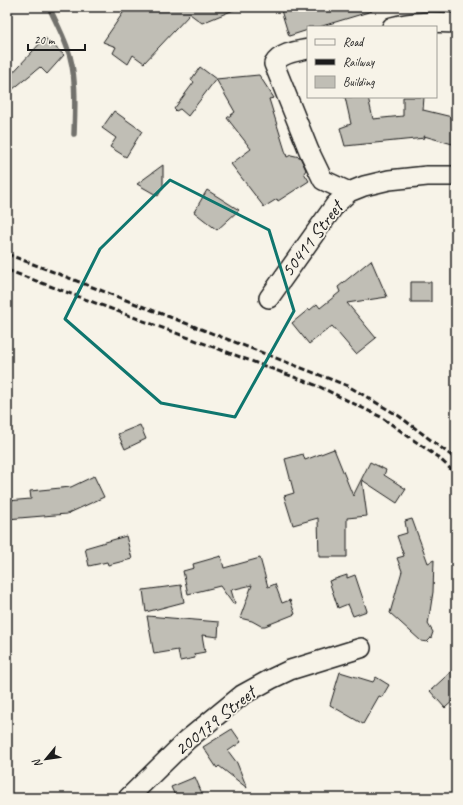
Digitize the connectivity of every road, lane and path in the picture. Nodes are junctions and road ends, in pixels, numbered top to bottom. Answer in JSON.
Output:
{"nodes":[{"id":1,"x":456,"y":22,"type":"edge"},
{"id":2,"x":396,"y":26,"type":"edge"},
{"id":3,"x":307,"y":49,"type":"edge"},
{"id":4,"x":456,"y":176,"type":"edge"},
{"id":5,"x":349,"y":192,"type":"junction"},
{"id":6,"x":269,"y":298,"type":"dead end"},
{"id":7,"x":361,"y":648,"type":"dead end"},
{"id":8,"x":128,"y":798,"type":"edge"}],
"edges":[{"from":1,"to":2,"type":"street"},
{"from":3,"to":5,"type":"street"},
{"from":4,"to":5,"type":"street","name":"50411 Street"},
{"from":5,"to":6,"type":"street","name":"50411 Street"},
{"from":7,"to":8,"type":"street","name":"200179 Street"}]}
